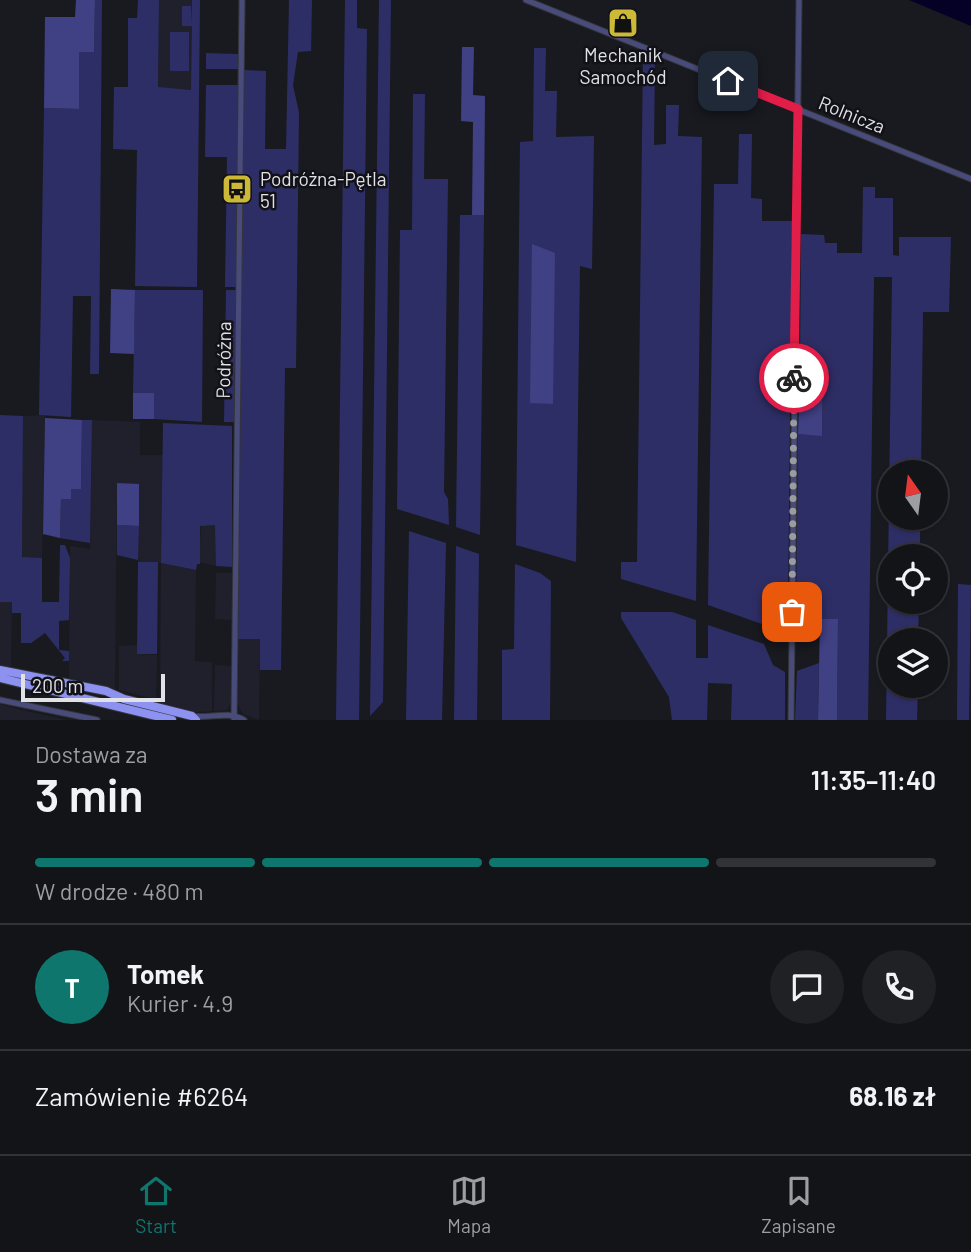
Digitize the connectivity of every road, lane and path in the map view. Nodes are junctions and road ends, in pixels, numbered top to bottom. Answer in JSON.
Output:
{"nodes":[{"id":1,"x":242,"y":0,"type":"edge"},
{"id":2,"x":526,"y":0,"type":"edge"},
{"id":3,"x":799,"y":0,"type":"edge"},
{"id":4,"x":798,"y":109,"type":"junction"},
{"id":5,"x":971,"y":178,"type":"edge"},
{"id":6,"x":0,"y":670,"type":"edge"},
{"id":7,"x":0,"y":678,"type":"edge"},
{"id":8,"x":0,"y":700,"type":"edge"},
{"id":9,"x":194,"y":718,"type":"edge"},
{"id":10,"x":234,"y":718,"type":"edge"},
{"id":11,"x":97,"y":720,"type":"edge"},
{"id":12,"x":172,"y":720,"type":"edge"},
{"id":13,"x":244,"y":720,"type":"edge"},
{"id":14,"x":791,"y":720,"type":"edge"}],
"edges":[{"from":1,"to":10,"type":"street","name":"Podróżna"},
{"from":2,"to":4,"type":"street","name":"Rolnicza"},
{"from":3,"to":4,"type":"street"},
{"from":4,"to":5,"type":"street","name":"Rolnicza"},
{"from":4,"to":14,"type":"street"},
{"from":6,"to":9,"type":"highway"},
{"from":7,"to":12,"type":"highway"},
{"from":8,"to":11,"type":"street"},
{"from":9,"to":10,"type":"street"},
{"from":10,"to":13,"type":"street"}]}
